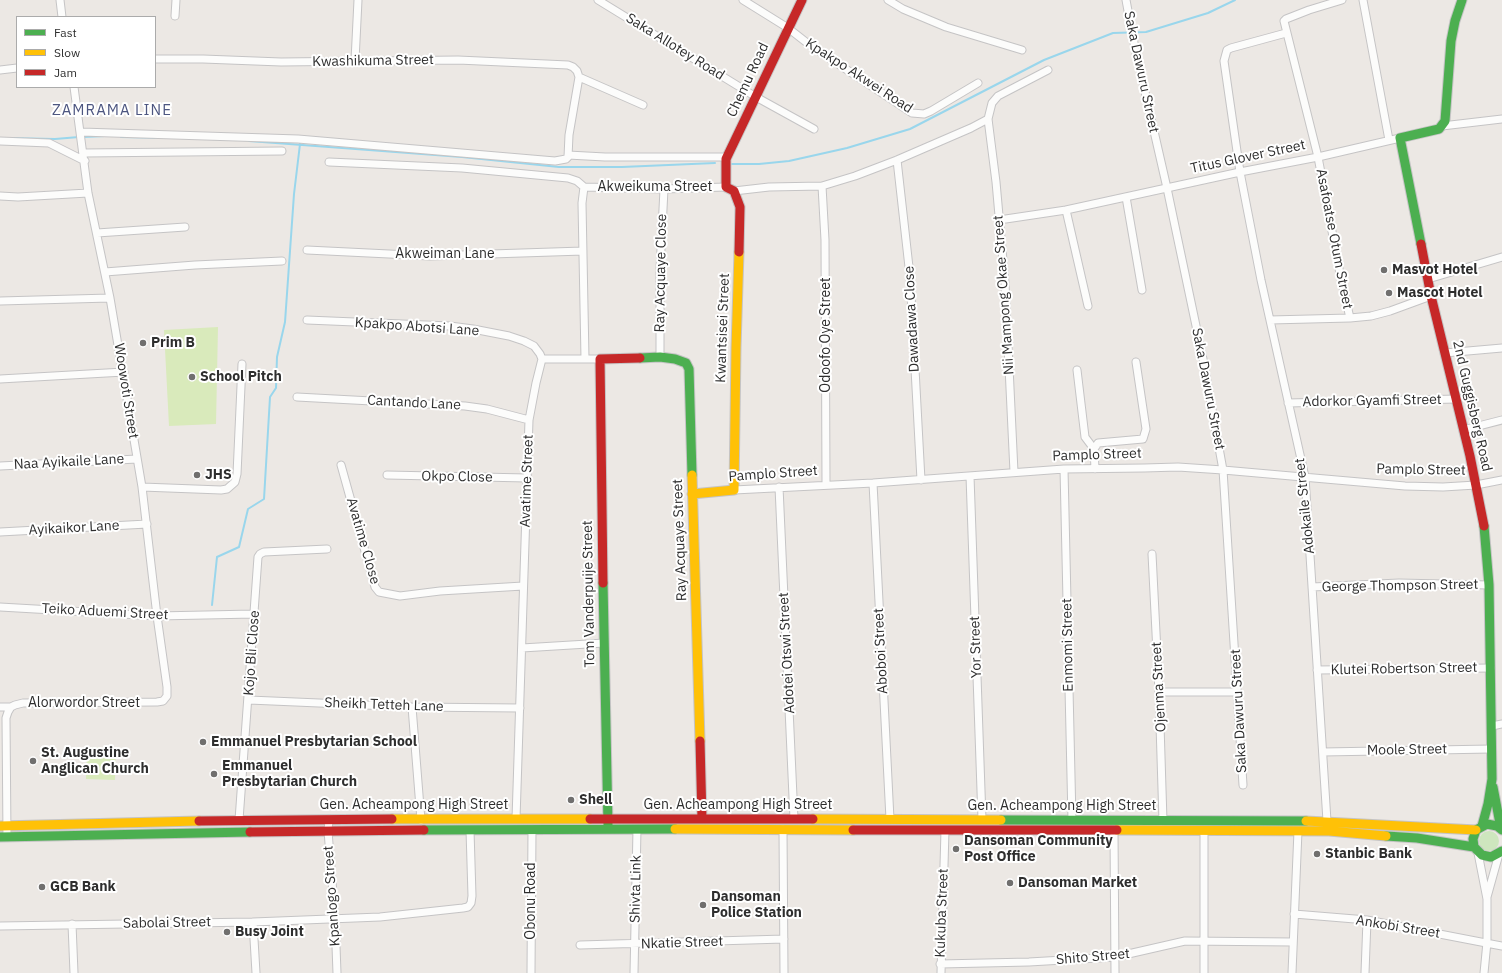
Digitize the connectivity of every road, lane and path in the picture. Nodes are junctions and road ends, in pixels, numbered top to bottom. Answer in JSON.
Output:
{"nodes":[{"id":1,"x":60,"y":0,"type":"edge"},
{"id":2,"x":176,"y":0,"type":"edge"},
{"id":3,"x":358,"y":0,"type":"edge"},
{"id":4,"x":598,"y":0,"type":"edge"},
{"id":5,"x":743,"y":0,"type":"edge"},
{"id":6,"x":802,"y":0,"type":"edge"},
{"id":7,"x":888,"y":0,"type":"edge"},
{"id":8,"x":1126,"y":0,"type":"edge"},
{"id":9,"x":1342,"y":0,"type":"edge"},
{"id":10,"x":1363,"y":0,"type":"edge"},
{"id":11,"x":1462,"y":0,"type":"edge"},
{"id":12,"x":62,"y":16,"type":"edge"},
{"id":13,"x":175,"y":16,"type":"dead end"},
{"id":14,"x":788,"y":28,"type":"junction"},
{"id":15,"x":1286,"y":33,"type":"junction"},
{"id":16,"x":1022,"y":50,"type":"dead end"},
{"id":17,"x":156,"y":59,"type":"edge"},
{"id":18,"x":355,"y":61,"type":"junction"},
{"id":19,"x":16,"y":68,"type":"edge"},
{"id":20,"x":0,"y":70,"type":"edge"},
{"id":21,"x":1048,"y":70,"type":"dead end"},
{"id":22,"x":579,"y":80,"type":"junction"},
{"id":23,"x":978,"y":83,"type":"dead end"},
{"id":24,"x":74,"y":88,"type":"edge"},
{"id":25,"x":756,"y":97,"type":"junction"},
{"id":26,"x":643,"y":105,"type":"dead end"},
{"id":27,"x":988,"y":119,"type":"junction"},
{"id":28,"x":1502,"y":119,"type":"edge"},
{"id":29,"x":1442,"y":126,"type":"junction"},
{"id":30,"x":814,"y":129,"type":"dead end"},
{"id":31,"x":81,"y":134,"type":"junction"},
{"id":32,"x":1400,"y":138,"type":"junction"},
{"id":33,"x":1389,"y":140,"type":"junction"},
{"id":34,"x":0,"y":141,"type":"edge"},
{"id":35,"x":83,"y":149,"type":"junction"},
{"id":36,"x":282,"y":151,"type":"dead end"},
{"id":37,"x":568,"y":156,"type":"junction"},
{"id":38,"x":1318,"y":157,"type":"junction"},
{"id":39,"x":727,"y":158,"type":"junction"},
{"id":40,"x":897,"y":160,"type":"junction"},
{"id":41,"x":85,"y":161,"type":"junction"},
{"id":42,"x":329,"y":162,"type":"dead end"},
{"id":43,"x":726,"y":172,"type":"joint"},
{"id":44,"x":1240,"y":172,"type":"junction"},
{"id":45,"x":822,"y":186,"type":"junction"},
{"id":46,"x":584,"y":187,"type":"junction"},
{"id":47,"x":664,"y":188,"type":"junction"},
{"id":48,"x":1167,"y":188,"type":"junction"},
{"id":49,"x":730,"y":189,"type":"junction"},
{"id":50,"x":88,"y":193,"type":"junction"},
{"id":51,"x":0,"y":196,"type":"edge"},
{"id":52,"x":1126,"y":197,"type":"junction"},
{"id":53,"x":1066,"y":210,"type":"junction"},
{"id":54,"x":999,"y":220,"type":"junction"},
{"id":55,"x":185,"y":227,"type":"dead end"},
{"id":56,"x":97,"y":233,"type":"junction"},
{"id":57,"x":308,"y":250,"type":"dead end"},
{"id":58,"x":583,"y":251,"type":"junction"},
{"id":59,"x":1502,"y":257,"type":"edge"},
{"id":60,"x":282,"y":261,"type":"dead end"},
{"id":61,"x":105,"y":272,"type":"junction"},
{"id":62,"x":1428,"y":279,"type":"junction"},
{"id":63,"x":1142,"y":290,"type":"dead end"},
{"id":64,"x":1431,"y":296,"type":"junction"},
{"id":65,"x":110,"y":298,"type":"junction"},
{"id":66,"x":0,"y":301,"type":"edge"},
{"id":67,"x":1088,"y":306,"type":"dead end"},
{"id":68,"x":1350,"y":318,"type":"junction"},
{"id":69,"x":306,"y":320,"type":"dead end"},
{"id":70,"x":1270,"y":320,"type":"junction"},
{"id":71,"x":1502,"y":348,"type":"edge"},
{"id":72,"x":1445,"y":353,"type":"junction"},
{"id":73,"x":660,"y":357,"type":"junction"},
{"id":74,"x":542,"y":359,"type":"junction"},
{"id":75,"x":585,"y":359,"type":"junction"},
{"id":76,"x":600,"y":359,"type":"junction"},
{"id":77,"x":1136,"y":362,"type":"dead end"},
{"id":78,"x":242,"y":364,"type":"dead end"},
{"id":79,"x":1076,"y":370,"type":"dead end"},
{"id":80,"x":124,"y":372,"type":"junction"},
{"id":81,"x":0,"y":379,"type":"edge"},
{"id":82,"x":297,"y":396,"type":"dead end"},
{"id":83,"x":1457,"y":399,"type":"junction"},
{"id":84,"x":1288,"y":403,"type":"junction"},
{"id":85,"x":529,"y":420,"type":"junction"},
{"id":86,"x":1502,"y":420,"type":"edge"},
{"id":87,"x":1463,"y":430,"type":"junction"},
{"id":88,"x":1094,"y":449,"type":"junction"},
{"id":89,"x":137,"y":459,"type":"junction"},
{"id":90,"x":341,"y":465,"type":"dead end"},
{"id":91,"x":0,"y":466,"type":"edge"},
{"id":92,"x":1064,"y":469,"type":"junction"},
{"id":93,"x":1095,"y":469,"type":"junction"},
{"id":94,"x":1223,"y":470,"type":"junction"},
{"id":95,"x":1014,"y":472,"type":"junction"},
{"id":96,"x":386,"y":475,"type":"dead end"},
{"id":97,"x":970,"y":476,"type":"junction"},
{"id":98,"x":1304,"y":477,"type":"junction"},
{"id":99,"x":527,"y":478,"type":"junction"},
{"id":100,"x":920,"y":480,"type":"junction"},
{"id":101,"x":1502,"y":480,"type":"edge"},
{"id":102,"x":873,"y":482,"type":"junction"},
{"id":103,"x":826,"y":484,"type":"junction"},
{"id":104,"x":1476,"y":485,"type":"junction"},
{"id":105,"x":142,"y":487,"type":"junction"},
{"id":106,"x":779,"y":487,"type":"junction"},
{"id":107,"x":734,"y":490,"type":"junction"},
{"id":108,"x":692,"y":494,"type":"junction"},
{"id":109,"x":147,"y":524,"type":"junction"},
{"id":110,"x":0,"y":532,"type":"edge"},
{"id":111,"x":327,"y":549,"type":"dead end"},
{"id":112,"x":1152,"y":554,"type":"dead end"},
{"id":113,"x":1489,"y":585,"type":"junction"},
{"id":114,"x":523,"y":586,"type":"junction"},
{"id":115,"x":1312,"y":587,"type":"junction"},
{"id":116,"x":0,"y":607,"type":"edge"},
{"id":117,"x":254,"y":614,"type":"junction"},
{"id":118,"x":157,"y":616,"type":"junction"},
{"id":119,"x":604,"y":643,"type":"junction"},
{"id":120,"x":522,"y":648,"type":"junction"},
{"id":121,"x":1491,"y":668,"type":"junction"},
{"id":122,"x":1317,"y":670,"type":"junction"},
{"id":123,"x":1159,"y":692,"type":"junction"},
{"id":124,"x":1238,"y":692,"type":"junction"},
{"id":125,"x":167,"y":696,"type":"joint"},
{"id":126,"x":249,"y":700,"type":"junction"},
{"id":127,"x":0,"y":707,"type":"edge"},
{"id":128,"x":11,"y":707,"type":"junction"},
{"id":129,"x":412,"y":707,"type":"junction"},
{"id":130,"x":520,"y":708,"type":"junction"},
{"id":131,"x":1502,"y":724,"type":"edge"},
{"id":132,"x":1492,"y":726,"type":"junction"},
{"id":133,"x":1491,"y":749,"type":"junction"},
{"id":134,"x":1323,"y":752,"type":"junction"},
{"id":135,"x":3,"y":754,"type":"edge"},
{"id":136,"x":1492,"y":779,"type":"junction"},
{"id":137,"x":1243,"y":785,"type":"dead end"},
{"id":138,"x":1496,"y":800,"type":"junction"},
{"id":139,"x":1486,"y":811,"type":"junction"},
{"id":140,"x":1502,"y":815,"type":"edge"},
{"id":141,"x":890,"y":818,"type":"junction"},
{"id":142,"x":329,"y":819,"type":"junction"},
{"id":143,"x":516,"y":819,"type":"junction"},
{"id":144,"x":609,"y":819,"type":"junction"},
{"id":145,"x":702,"y":819,"type":"junction"},
{"id":146,"x":794,"y":819,"type":"junction"},
{"id":147,"x":982,"y":819,"type":"junction"},
{"id":148,"x":239,"y":820,"type":"junction"},
{"id":149,"x":421,"y":820,"type":"junction"},
{"id":150,"x":1072,"y":820,"type":"junction"},
{"id":151,"x":1163,"y":821,"type":"junction"},
{"id":152,"x":1327,"y":821,"type":"junction"},
{"id":153,"x":3,"y":826,"type":"edge"},
{"id":154,"x":1479,"y":828,"type":"junction"},
{"id":155,"x":532,"y":829,"type":"junction"},
{"id":156,"x":608,"y":829,"type":"junction"},
{"id":157,"x":637,"y":829,"type":"junction"},
{"id":158,"x":783,"y":829,"type":"junction"},
{"id":159,"x":470,"y":830,"type":"junction"},
{"id":160,"x":945,"y":830,"type":"junction"},
{"id":161,"x":1114,"y":830,"type":"junction"},
{"id":162,"x":1460,"y":830,"type":"junction"},
{"id":163,"x":1501,"y":830,"type":"edge"},
{"id":164,"x":1204,"y":831,"type":"junction"},
{"id":165,"x":1298,"y":831,"type":"junction"},
{"id":166,"x":328,"y":832,"type":"junction"},
{"id":167,"x":4,"y":837,"type":"edge"},
{"id":168,"x":1476,"y":850,"type":"junction"},
{"id":169,"x":1501,"y":852,"type":"edge"},
{"id":170,"x":1487,"y":899,"type":"junction"},
{"id":171,"x":1294,"y":914,"type":"junction"},
{"id":172,"x":334,"y":919,"type":"junction"},
{"id":173,"x":1367,"y":920,"type":"junction"},
{"id":174,"x":254,"y":922,"type":"junction"},
{"id":175,"x":72,"y":924,"type":"junction"},
{"id":176,"x":0,"y":926,"type":"edge"},
{"id":177,"x":784,"y":940,"type":"junction"},
{"id":178,"x":1204,"y":940,"type":"junction"},
{"id":179,"x":1293,"y":942,"type":"junction"},
{"id":180,"x":1487,"y":942,"type":"junction"},
{"id":181,"x":635,"y":944,"type":"junction"},
{"id":182,"x":580,"y":945,"type":"dead end"},
{"id":183,"x":1502,"y":946,"type":"edge"},
{"id":184,"x":1115,"y":957,"type":"junction"},
{"id":185,"x":940,"y":964,"type":"junction"},
{"id":186,"x":74,"y":973,"type":"edge"},
{"id":187,"x":256,"y":973,"type":"edge"},
{"id":188,"x":337,"y":973,"type":"edge"},
{"id":189,"x":531,"y":973,"type":"edge"},
{"id":190,"x":634,"y":973,"type":"edge"},
{"id":191,"x":784,"y":973,"type":"edge"},
{"id":192,"x":940,"y":973,"type":"edge"},
{"id":193,"x":1115,"y":973,"type":"edge"},
{"id":194,"x":1204,"y":973,"type":"edge"},
{"id":195,"x":1292,"y":973,"type":"edge"},
{"id":196,"x":1365,"y":973,"type":"edge"},
{"id":197,"x":1484,"y":973,"type":"edge"}],
"edges":[{"from":1,"to":12,"type":"street"},
{"from":2,"to":13,"type":"street"},
{"from":3,"to":18,"type":"street"},
{"from":4,"to":25,"type":"street","name":"Saka Allotey Road"},
{"from":5,"to":14,"type":"street","name":"Kpakpo Akwei Road"},
{"from":6,"to":14,"type":"main road","name":"Chemu Road"},
{"from":7,"to":16,"type":"street"},
{"from":8,"to":48,"type":"street","name":"Saka Dawuru Street"},
{"from":9,"to":15,"type":"street","name":"Asafoatse Otum Street"},
{"from":10,"to":33,"type":"street"},
{"from":11,"to":29,"type":"main road"},
{"from":14,"to":23,"type":"street","name":"Kpakpo Akwei Road"},
{"from":14,"to":25,"type":"main road","name":"Chemu Road"},
{"from":15,"to":38,"type":"street","name":"Asafoatse Otum Street"},
{"from":15,"to":44,"type":"street","name":"Adokaile Street"},
{"from":17,"to":18,"type":"street","name":"Kwashikuma Street"},
{"from":18,"to":22,"type":"street","name":"Kwashikuma Street"},
{"from":19,"to":20,"type":"street"},
{"from":21,"to":27,"type":"street"},
{"from":22,"to":26,"type":"street","name":"Kwashikuma Street"},
{"from":22,"to":37,"type":"street"},
{"from":24,"to":31,"type":"street","name":"Woowoti Street"},
{"from":25,"to":30,"type":"street","name":"Saka Allotey Road"},
{"from":25,"to":39,"type":"main road","name":"Chemu Road"},
{"from":27,"to":40,"type":"street","name":"Akweikuma Street"},
{"from":27,"to":54,"type":"street","name":"Nii Mampong Okae Street"},
{"from":28,"to":29,"type":"street","name":"Titus Glover Street"},
{"from":29,"to":32,"type":"main road","name":"Titus Glover Street"},
{"from":31,"to":35,"type":"street","name":"Woowoti Street"},
{"from":31,"to":37,"type":"street"},
{"from":32,"to":33,"type":"street","name":"Titus Glover Street"},
{"from":32,"to":62,"type":"main road","name":"2nd Guggisberg Road"},
{"from":33,"to":38,"type":"street","name":"Titus Glover Street"},
{"from":34,"to":41,"type":"street"},
{"from":35,"to":36,"type":"street"},
{"from":35,"to":41,"type":"street","name":"Woowoti Street"},
{"from":37,"to":39,"type":"street"},
{"from":38,"to":44,"type":"street","name":"Titus Glover Street"},
{"from":38,"to":68,"type":"street","name":"Asafoatse Otum Street"},
{"from":39,"to":43,"type":"main road","name":"Chemu Road"},
{"from":40,"to":45,"type":"street","name":"Akweikuma Street"},
{"from":40,"to":100,"type":"street","name":"Dawadawa Close"},
{"from":41,"to":50,"type":"street","name":"Woowoti Street"},
{"from":42,"to":46,"type":"street"},
{"from":43,"to":49,"type":"main road","name":"Kwantsisei Street"},
{"from":44,"to":48,"type":"street","name":"Titus Glover Street"},
{"from":44,"to":70,"type":"street","name":"Adokaile Street"},
{"from":45,"to":49,"type":"street","name":"Akweikuma Street"},
{"from":45,"to":103,"type":"street","name":"Odoofo Oye Street"},
{"from":46,"to":47,"type":"street","name":"Akweikuma Street"},
{"from":46,"to":58,"type":"street"},
{"from":47,"to":49,"type":"street","name":"Akweikuma Street"},
{"from":47,"to":73,"type":"street","name":"Ray Acquaye Close"},
{"from":48,"to":52,"type":"street","name":"Titus Glover Street"},
{"from":48,"to":94,"type":"street","name":"Saka Dawuru Street"},
{"from":49,"to":107,"type":"main road","name":"Kwantsisei Street"},
{"from":50,"to":51,"type":"street"},
{"from":50,"to":56,"type":"street","name":"Woowoti Street"},
{"from":52,"to":53,"type":"street","name":"Titus Glover Street"},
{"from":52,"to":63,"type":"street"},
{"from":53,"to":54,"type":"street","name":"Titus Glover Street"},
{"from":53,"to":67,"type":"street"},
{"from":54,"to":95,"type":"street","name":"Nii Mampong Okae Street"},
{"from":55,"to":56,"type":"street"},
{"from":56,"to":61,"type":"street","name":"Woowoti Street"},
{"from":57,"to":58,"type":"street","name":"Akweiman Lane"},
{"from":58,"to":75,"type":"street"},
{"from":59,"to":62,"type":"street"},
{"from":60,"to":61,"type":"street"},
{"from":61,"to":65,"type":"street","name":"Woowoti Street"},
{"from":62,"to":64,"type":"main road","name":"2nd Guggisberg Road"},
{"from":64,"to":68,"type":"street"},
{"from":64,"to":72,"type":"main road","name":"2nd Guggisberg Road"},
{"from":65,"to":66,"type":"street"},
{"from":65,"to":80,"type":"street","name":"Woowoti Street"},
{"from":68,"to":70,"type":"street"},
{"from":69,"to":74,"type":"street","name":"Kpakpo Abotsi Lane"},
{"from":70,"to":84,"type":"street","name":"Adokaile Street"},
{"from":71,"to":72,"type":"street"},
{"from":72,"to":83,"type":"main road","name":"2nd Guggisberg Road"},
{"from":73,"to":76,"type":"main road","name":"Ray Acquaye Street"},
{"from":73,"to":108,"type":"main road","name":"Ray Acquaye Street"},
{"from":74,"to":75,"type":"street"},
{"from":74,"to":85,"type":"street","name":"Avatime Street"},
{"from":75,"to":76,"type":"street","name":"Ray Acquaye Street"},
{"from":76,"to":119,"type":"main road","name":"Tom Vanderpuije Street"},
{"from":77,"to":88,"type":"street"},
{"from":78,"to":105,"type":"street"},
{"from":79,"to":88,"type":"street"},
{"from":80,"to":81,"type":"street"},
{"from":80,"to":89,"type":"street","name":"Woowoti Street"},
{"from":82,"to":85,"type":"street","name":"Cantando Lane"},
{"from":83,"to":84,"type":"street","name":"Adorkor Gyamfi Street"},
{"from":83,"to":87,"type":"main road","name":"2nd Guggisberg Road"},
{"from":84,"to":98,"type":"street","name":"Adokaile Street"},
{"from":85,"to":99,"type":"street","name":"Avatime Street"},
{"from":86,"to":87,"type":"street"},
{"from":87,"to":104,"type":"main road","name":"2nd Guggisberg Road"},
{"from":88,"to":93,"type":"street"},
{"from":89,"to":91,"type":"street","name":"Naa Ayikaile Lane"},
{"from":89,"to":105,"type":"street","name":"Woowoti Street"},
{"from":90,"to":114,"type":"street","name":"Avatime Close"},
{"from":92,"to":93,"type":"street","name":"Pamplo Street"},
{"from":92,"to":95,"type":"street","name":"Pamplo Street"},
{"from":92,"to":150,"type":"street","name":"Enmomi Street"},
{"from":93,"to":94,"type":"street","name":"Pamplo Street"},
{"from":94,"to":98,"type":"street","name":"Pamplo Street"},
{"from":94,"to":124,"type":"street","name":"Saka Dawuru Street"},
{"from":95,"to":97,"type":"street","name":"Pamplo Street"},
{"from":96,"to":99,"type":"street","name":"Okpo Close"},
{"from":97,"to":100,"type":"street","name":"Pamplo Street"},
{"from":97,"to":147,"type":"street","name":"Yor Street"},
{"from":98,"to":104,"type":"street","name":"Pamplo Street"},
{"from":98,"to":115,"type":"street","name":"Adokaile Street"},
{"from":99,"to":114,"type":"street","name":"Avatime Street"},
{"from":100,"to":102,"type":"street","name":"Pamplo Street"},
{"from":101,"to":104,"type":"street","name":"Pamplo Street"},
{"from":102,"to":103,"type":"street","name":"Pamplo Street"},
{"from":102,"to":141,"type":"street","name":"Aboboi Street"},
{"from":103,"to":106,"type":"street","name":"Pamplo Street"},
{"from":104,"to":113,"type":"main road","name":"2nd Guggisberg Road"},
{"from":105,"to":109,"type":"street","name":"Woowoti Street"},
{"from":106,"to":107,"type":"street","name":"Pamplo Street"},
{"from":106,"to":146,"type":"street","name":"Adotei Otswi Street"},
{"from":107,"to":108,"type":"main road","name":"Pamplo Street"},
{"from":108,"to":145,"type":"main road","name":"Ray Acquaye Street"},
{"from":109,"to":110,"type":"street","name":"Ayikaikor Lane"},
{"from":109,"to":118,"type":"street","name":"Woowoti Street"},
{"from":111,"to":117,"type":"street","name":"Kojo Bli Close"},
{"from":112,"to":123,"type":"street","name":"Ojenma Street"},
{"from":113,"to":115,"type":"street","name":"George Thompson Street"},
{"from":113,"to":121,"type":"main road","name":"2nd Guggisberg Road"},
{"from":114,"to":120,"type":"street","name":"Avatime Street"},
{"from":115,"to":122,"type":"street","name":"Adokaile Street"},
{"from":116,"to":118,"type":"street","name":"Teiko Aduemi Street"},
{"from":117,"to":118,"type":"street","name":"Teiko Aduemi Street"},
{"from":117,"to":126,"type":"street","name":"Kojo Bli Close"},
{"from":118,"to":125,"type":"street","name":"Woowoti Street"},
{"from":119,"to":120,"type":"street"},
{"from":119,"to":144,"type":"main road","name":"Tom Vanderpuije Street"},
{"from":120,"to":130,"type":"street","name":"Avatime Street"},
{"from":121,"to":122,"type":"street","name":"Klutei Robertson Street"},
{"from":121,"to":132,"type":"main road","name":"2nd Guggisberg Road"},
{"from":122,"to":134,"type":"street","name":"Adokaile Street"},
{"from":123,"to":124,"type":"street"},
{"from":123,"to":151,"type":"street","name":"Ojenma Street"},
{"from":124,"to":137,"type":"street","name":"Saka Dawuru Street"},
{"from":125,"to":128,"type":"street","name":"Alorwordor Street"},
{"from":126,"to":129,"type":"street","name":"Sheikh Tetteh Lane"},
{"from":126,"to":148,"type":"street","name":"Kojo Bli Close"},
{"from":127,"to":128,"type":"street","name":"Alorwordor Street"},
{"from":128,"to":135,"type":"street"},
{"from":129,"to":130,"type":"street","name":"Sheikh Tetteh Lane"},
{"from":129,"to":149,"type":"street"},
{"from":130,"to":143,"type":"street","name":"Avatime Street"},
{"from":131,"to":132,"type":"street"},
{"from":132,"to":133,"type":"main road","name":"2nd Guggisberg Road"},
{"from":133,"to":134,"type":"street","name":"Moole Street"},
{"from":133,"to":136,"type":"main road","name":"2nd Guggisberg Road"},
{"from":134,"to":152,"type":"street","name":"Adokaile Street"},
{"from":135,"to":153,"type":"street"},
{"from":136,"to":138,"type":"main road","name":"2nd Guggisberg Road"},
{"from":136,"to":139,"type":"main road","name":"2nd Guggisberg Road"},
{"from":138,"to":140,"type":"main road"},
{"from":138,"to":163,"type":"main road","name":"2nd Guggisberg Road"},
{"from":139,"to":154,"type":"main road","name":"2nd Guggisberg Road"},
{"from":139,"to":162,"type":"main road"},
{"from":141,"to":146,"type":"main road","name":"Gen. Acheampong High Street"},
{"from":141,"to":147,"type":"main road","name":"Gen. Acheampong High Street"},
{"from":142,"to":148,"type":"main road","name":"Gen. Acheampong High Street"},
{"from":142,"to":149,"type":"main road","name":"Gen. Acheampong High Street"},
{"from":142,"to":166,"type":"street","name":"Kpanlogo Street"},
{"from":143,"to":144,"type":"main road","name":"Gen. Acheampong High Street"},
{"from":143,"to":149,"type":"main road","name":"Gen. Acheampong High Street"},
{"from":144,"to":145,"type":"main road","name":"Gen. Acheampong High Street"},
{"from":144,"to":156,"type":"main road","name":"Tom Vanderpuije Street"},
{"from":145,"to":146,"type":"main road","name":"Gen. Acheampong High Street"},
{"from":147,"to":150,"type":"main road","name":"Gen. Acheampong High Street"},
{"from":148,"to":153,"type":"main road","name":"Gen. Acheampong High Street"},
{"from":150,"to":151,"type":"main road","name":"Gen. Acheampong High Street"},
{"from":151,"to":152,"type":"main road","name":"Gen. Acheampong High Street"},
{"from":152,"to":162,"type":"main road","name":"Gen. Acheampong High Street"},
{"from":153,"to":167,"type":"street"},
{"from":154,"to":162,"type":"main road","name":"Gen. Acheampong High Street"},
{"from":154,"to":163,"type":"main road","name":"Gen. Acheampong High Street"},
{"from":154,"to":168,"type":"main road","name":"2nd Guggisberg Road"},
{"from":155,"to":156,"type":"main road","name":"Gen. Acheampong High Street"},
{"from":155,"to":159,"type":"main road","name":"Gen. Acheampong High Street"},
{"from":155,"to":189,"type":"street","name":"Obonu Road"},
{"from":156,"to":157,"type":"main road","name":"Gen. Acheampong High Street"},
{"from":157,"to":158,"type":"main road","name":"Gen. Acheampong High Street"},
{"from":157,"to":181,"type":"street","name":"Shivta Link"},
{"from":158,"to":160,"type":"main road","name":"Gen. Acheampong High Street"},
{"from":158,"to":177,"type":"street"},
{"from":159,"to":166,"type":"main road","name":"Gen. Acheampong High Street"},
{"from":159,"to":172,"type":"street","name":"Sabolai Street"},
{"from":160,"to":161,"type":"main road","name":"Gen. Acheampong High Street"},
{"from":160,"to":185,"type":"street","name":"Kukuba Street"},
{"from":161,"to":164,"type":"main road","name":"Gen. Acheampong High Street"},
{"from":161,"to":184,"type":"street"},
{"from":164,"to":165,"type":"main road","name":"Gen. Acheampong High Street"},
{"from":164,"to":178,"type":"street"},
{"from":165,"to":168,"type":"main road","name":"Gen. Acheampong High Street"},
{"from":165,"to":171,"type":"street"},
{"from":166,"to":167,"type":"main road","name":"Gen. Acheampong High Street"},
{"from":166,"to":172,"type":"street","name":"Kpanlogo Street"},
{"from":168,"to":169,"type":"main road","name":"Gen. Acheampong High Street"},
{"from":168,"to":170,"type":"street"},
{"from":169,"to":170,"type":"street"},
{"from":170,"to":180,"type":"street"},
{"from":171,"to":173,"type":"street","name":"Ankobi Street"},
{"from":171,"to":179,"type":"street"},
{"from":172,"to":174,"type":"street","name":"Sabolai Street"},
{"from":172,"to":188,"type":"street","name":"Kpanlogo Street"},
{"from":173,"to":180,"type":"street","name":"Ankobi Street"},
{"from":173,"to":196,"type":"street"},
{"from":174,"to":175,"type":"street","name":"Sabolai Street"},
{"from":174,"to":187,"type":"street"},
{"from":175,"to":176,"type":"street","name":"Sabolai Street"},
{"from":175,"to":186,"type":"street"},
{"from":177,"to":181,"type":"street","name":"Nkatie Street"},
{"from":177,"to":191,"type":"street"},
{"from":178,"to":179,"type":"street","name":"Shito Street"},
{"from":178,"to":184,"type":"street","name":"Shito Street"},
{"from":178,"to":194,"type":"street"},
{"from":179,"to":195,"type":"street"},
{"from":180,"to":183,"type":"street","name":"Ankobi Street"},
{"from":180,"to":197,"type":"street"},
{"from":181,"to":182,"type":"street","name":"Nkatie Street"},
{"from":181,"to":190,"type":"street","name":"Shivta Link"},
{"from":184,"to":185,"type":"street","name":"Shito Street"},
{"from":184,"to":193,"type":"street"},
{"from":185,"to":192,"type":"street","name":"Kukuba Street"}]}
